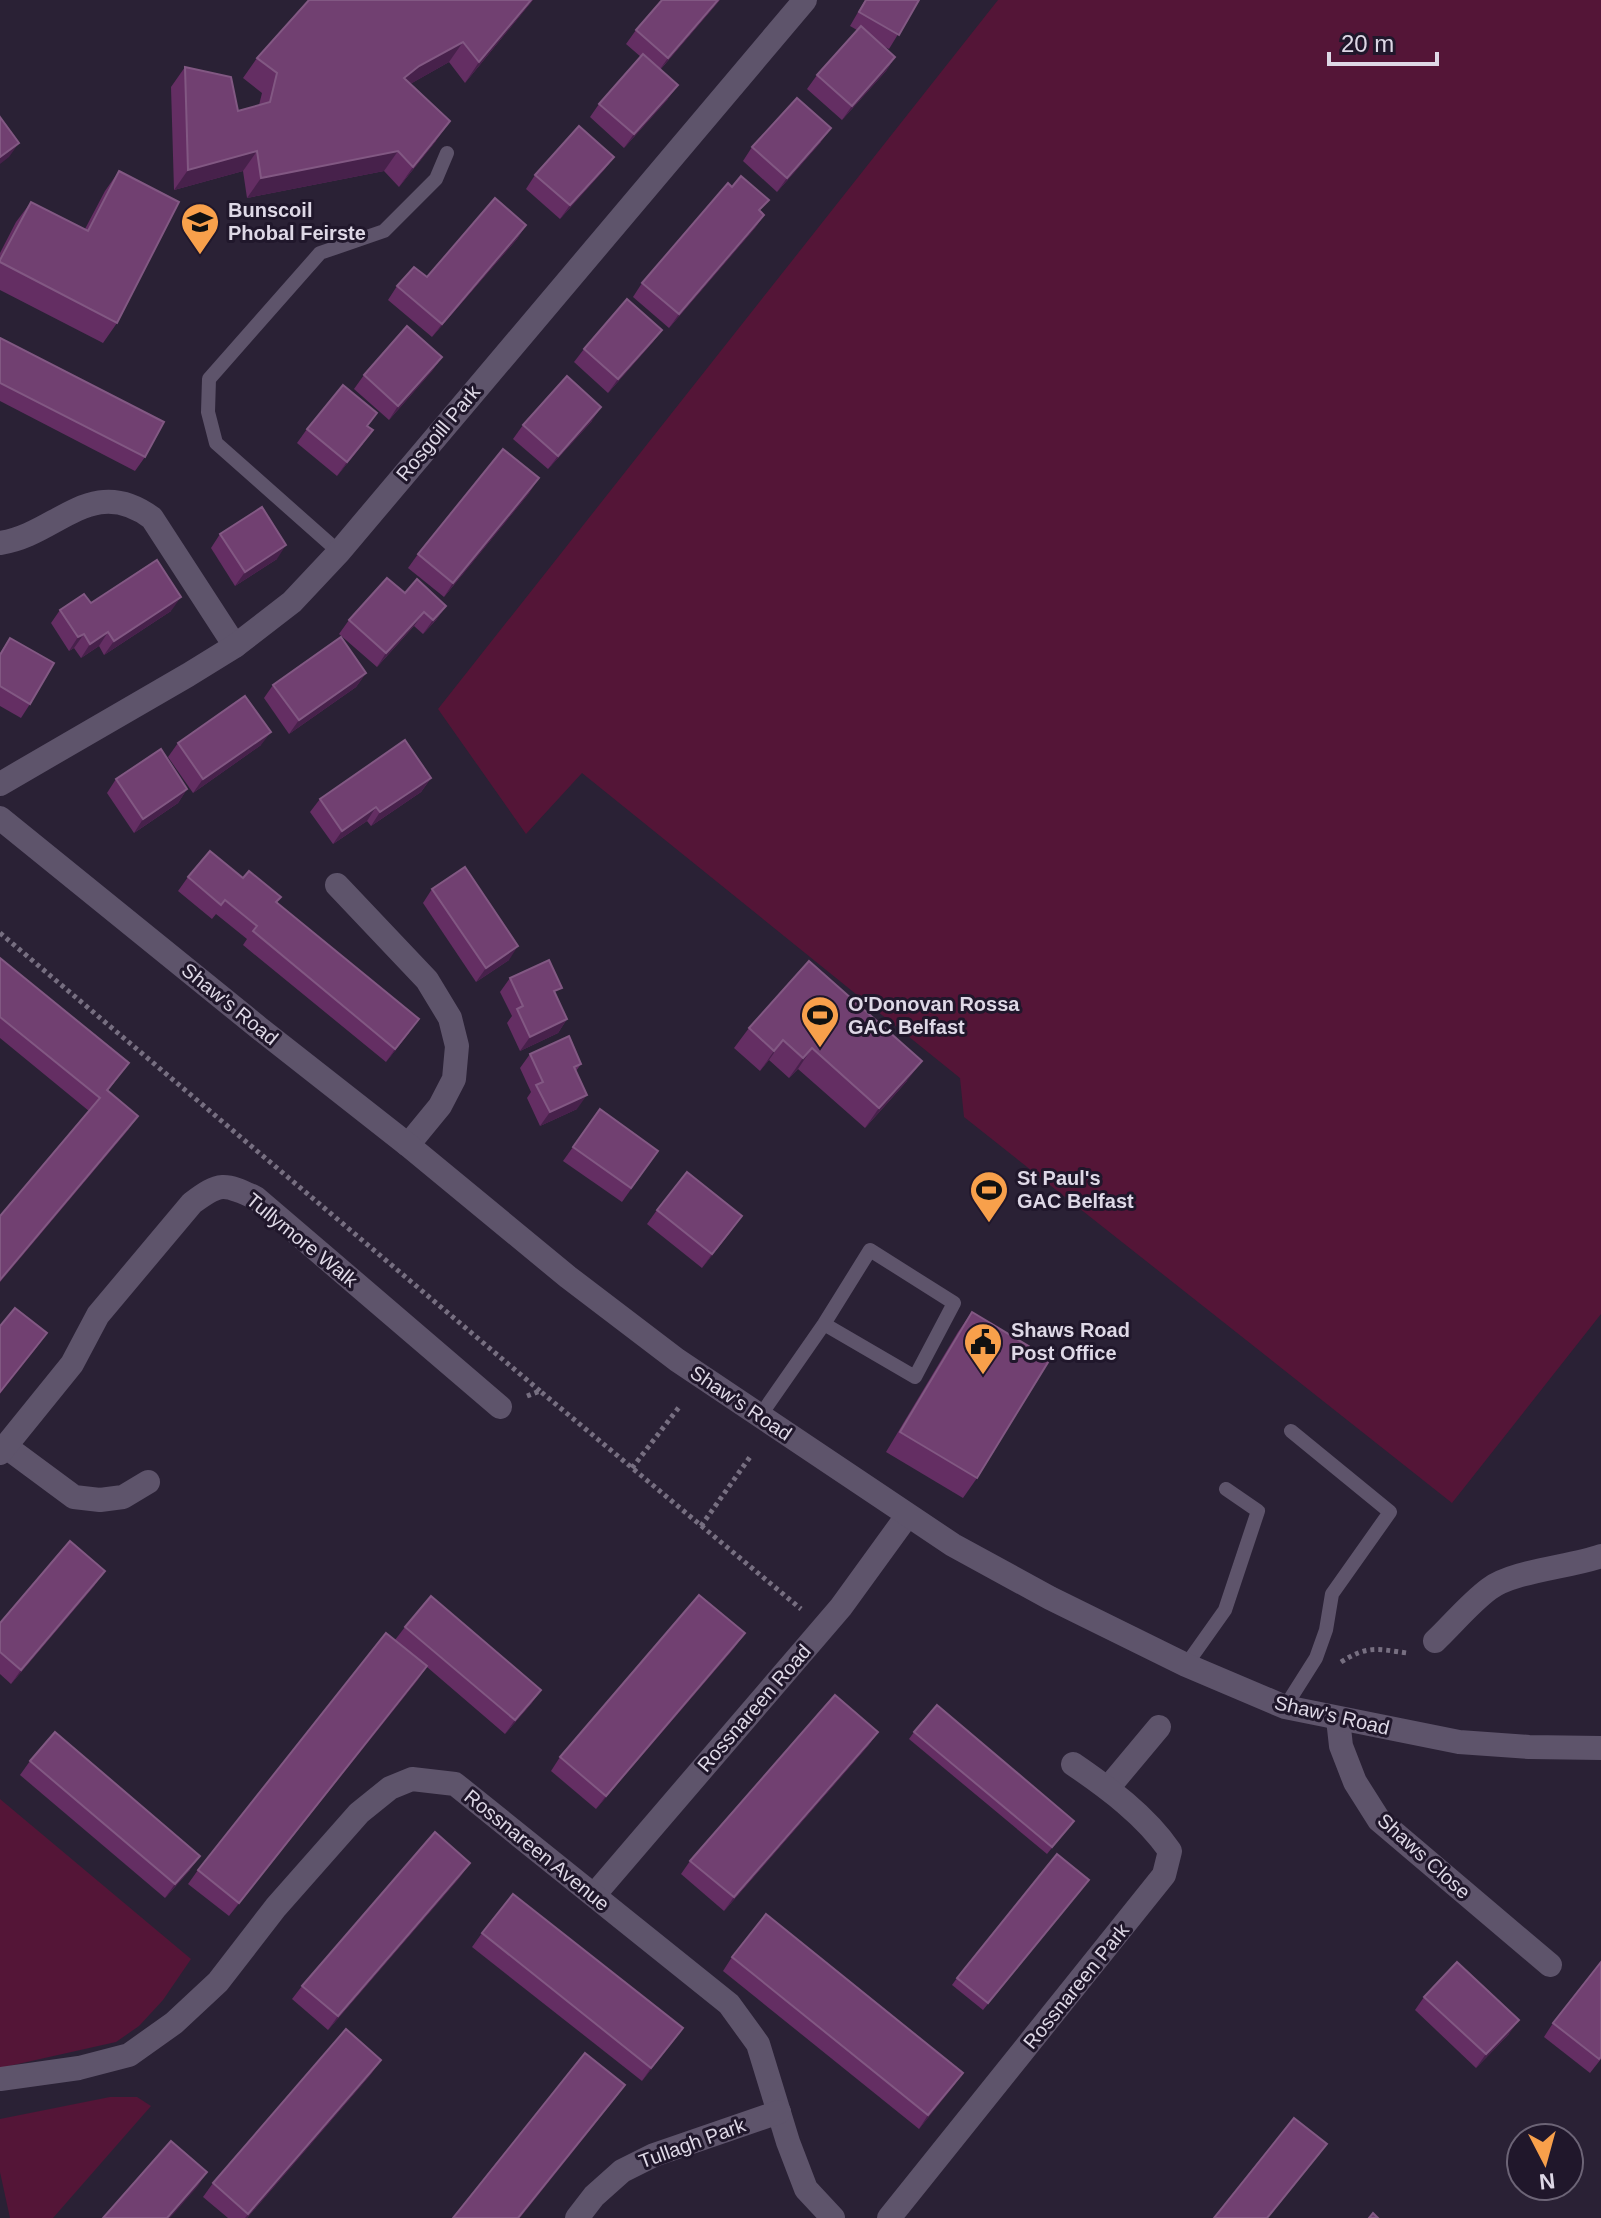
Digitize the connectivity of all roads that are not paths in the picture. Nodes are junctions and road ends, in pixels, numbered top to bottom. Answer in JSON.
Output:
{"nodes":[{"id":1,"x":805,"y":0,"type":"edge"},
{"id":2,"x":447,"y":153,"type":"edge"},
{"id":3,"x":0,"y":543,"type":"edge"},
{"id":4,"x":339,"y":552,"type":"junction"},
{"id":5,"x":235,"y":646,"type":"junction"},
{"id":6,"x":0,"y":784,"type":"edge"},
{"id":7,"x":0,"y":818,"type":"edge"},
{"id":8,"x":337,"y":885,"type":"dead end"},
{"id":9,"x":408,"y":1145,"type":"junction"},
{"id":10,"x":824,"y":1324,"type":"junction"},
{"id":11,"x":500,"y":1407,"type":"road end"},
{"id":12,"x":760,"y":1416,"type":"junction"},
{"id":13,"x":1291,"y":1431,"type":"dead end"},
{"id":14,"x":3,"y":1450,"type":"edge"},
{"id":15,"x":148,"y":1482,"type":"dead end"},
{"id":16,"x":1226,"y":1489,"type":"dead end"},
{"id":17,"x":907,"y":1516,"type":"junction"},
{"id":18,"x":1601,"y":1556,"type":"edge"},
{"id":19,"x":1435,"y":1641,"type":"road end"},
{"id":20,"x":1186,"y":1665,"type":"junction"},
{"id":21,"x":1285,"y":1707,"type":"junction"},
{"id":22,"x":1338,"y":1719,"type":"junction"},
{"id":23,"x":1159,"y":1727,"type":"dead end"},
{"id":24,"x":1601,"y":1748,"type":"edge"},
{"id":25,"x":1073,"y":1764,"type":"dead end"},
{"id":26,"x":1108,"y":1788,"type":"junction"},
{"id":27,"x":595,"y":1894,"type":"junction"},
{"id":28,"x":1550,"y":1965,"type":"dead end"},
{"id":29,"x":0,"y":2079,"type":"edge"},
{"id":30,"x":779,"y":2112,"type":"junction"},
{"id":31,"x":577,"y":2218,"type":"edge"},
{"id":32,"x":833,"y":2218,"type":"edge"},
{"id":33,"x":889,"y":2218,"type":"edge"}],
"edges":[{"from":1,"to":4,"type":"street","name":"Rosgoill Park"},
{"from":2,"to":4,"type":"lane"},
{"from":3,"to":5,"type":"street"},
{"from":4,"to":5,"type":"street","name":"Rosgoill Park"},
{"from":5,"to":6,"type":"street","name":"Rosgoill Park"},
{"from":7,"to":9,"type":"street","name":"Shaw's Road"},
{"from":8,"to":9,"type":"street"},
{"from":9,"to":12,"type":"street","name":"Shaw's Road"},
{"from":10,"to":10,"type":"lane"},
{"from":10,"to":12,"type":"lane"},
{"from":11,"to":14,"type":"street","name":"Tullymore Walk"},
{"from":12,"to":17,"type":"street","name":"Shaw's Road"},
{"from":13,"to":21,"type":"lane"},
{"from":14,"to":15,"type":"street"},
{"from":16,"to":20,"type":"lane"},
{"from":17,"to":20,"type":"street","name":"Shaw's Road"},
{"from":17,"to":27,"type":"street","name":"Rossnareen Road"},
{"from":18,"to":19,"type":"street"},
{"from":20,"to":21,"type":"street","name":"Shaw's Road"},
{"from":21,"to":22,"type":"street","name":"Shaw's Road"},
{"from":22,"to":24,"type":"street","name":"Shaw's Road"},
{"from":22,"to":28,"type":"street","name":"Shaws Close"},
{"from":23,"to":26,"type":"street"},
{"from":25,"to":26,"type":"street","name":"Rossnareen Park"},
{"from":26,"to":33,"type":"street","name":"Rossnareen Park"},
{"from":27,"to":29,"type":"street","name":"Rossnareen Avenue"},
{"from":27,"to":30,"type":"street","name":"Rossnareen Avenue"},
{"from":30,"to":31,"type":"street","name":"Tullagh Park"},
{"from":30,"to":32,"type":"street","name":"Rossnareen Avenue"}]}
